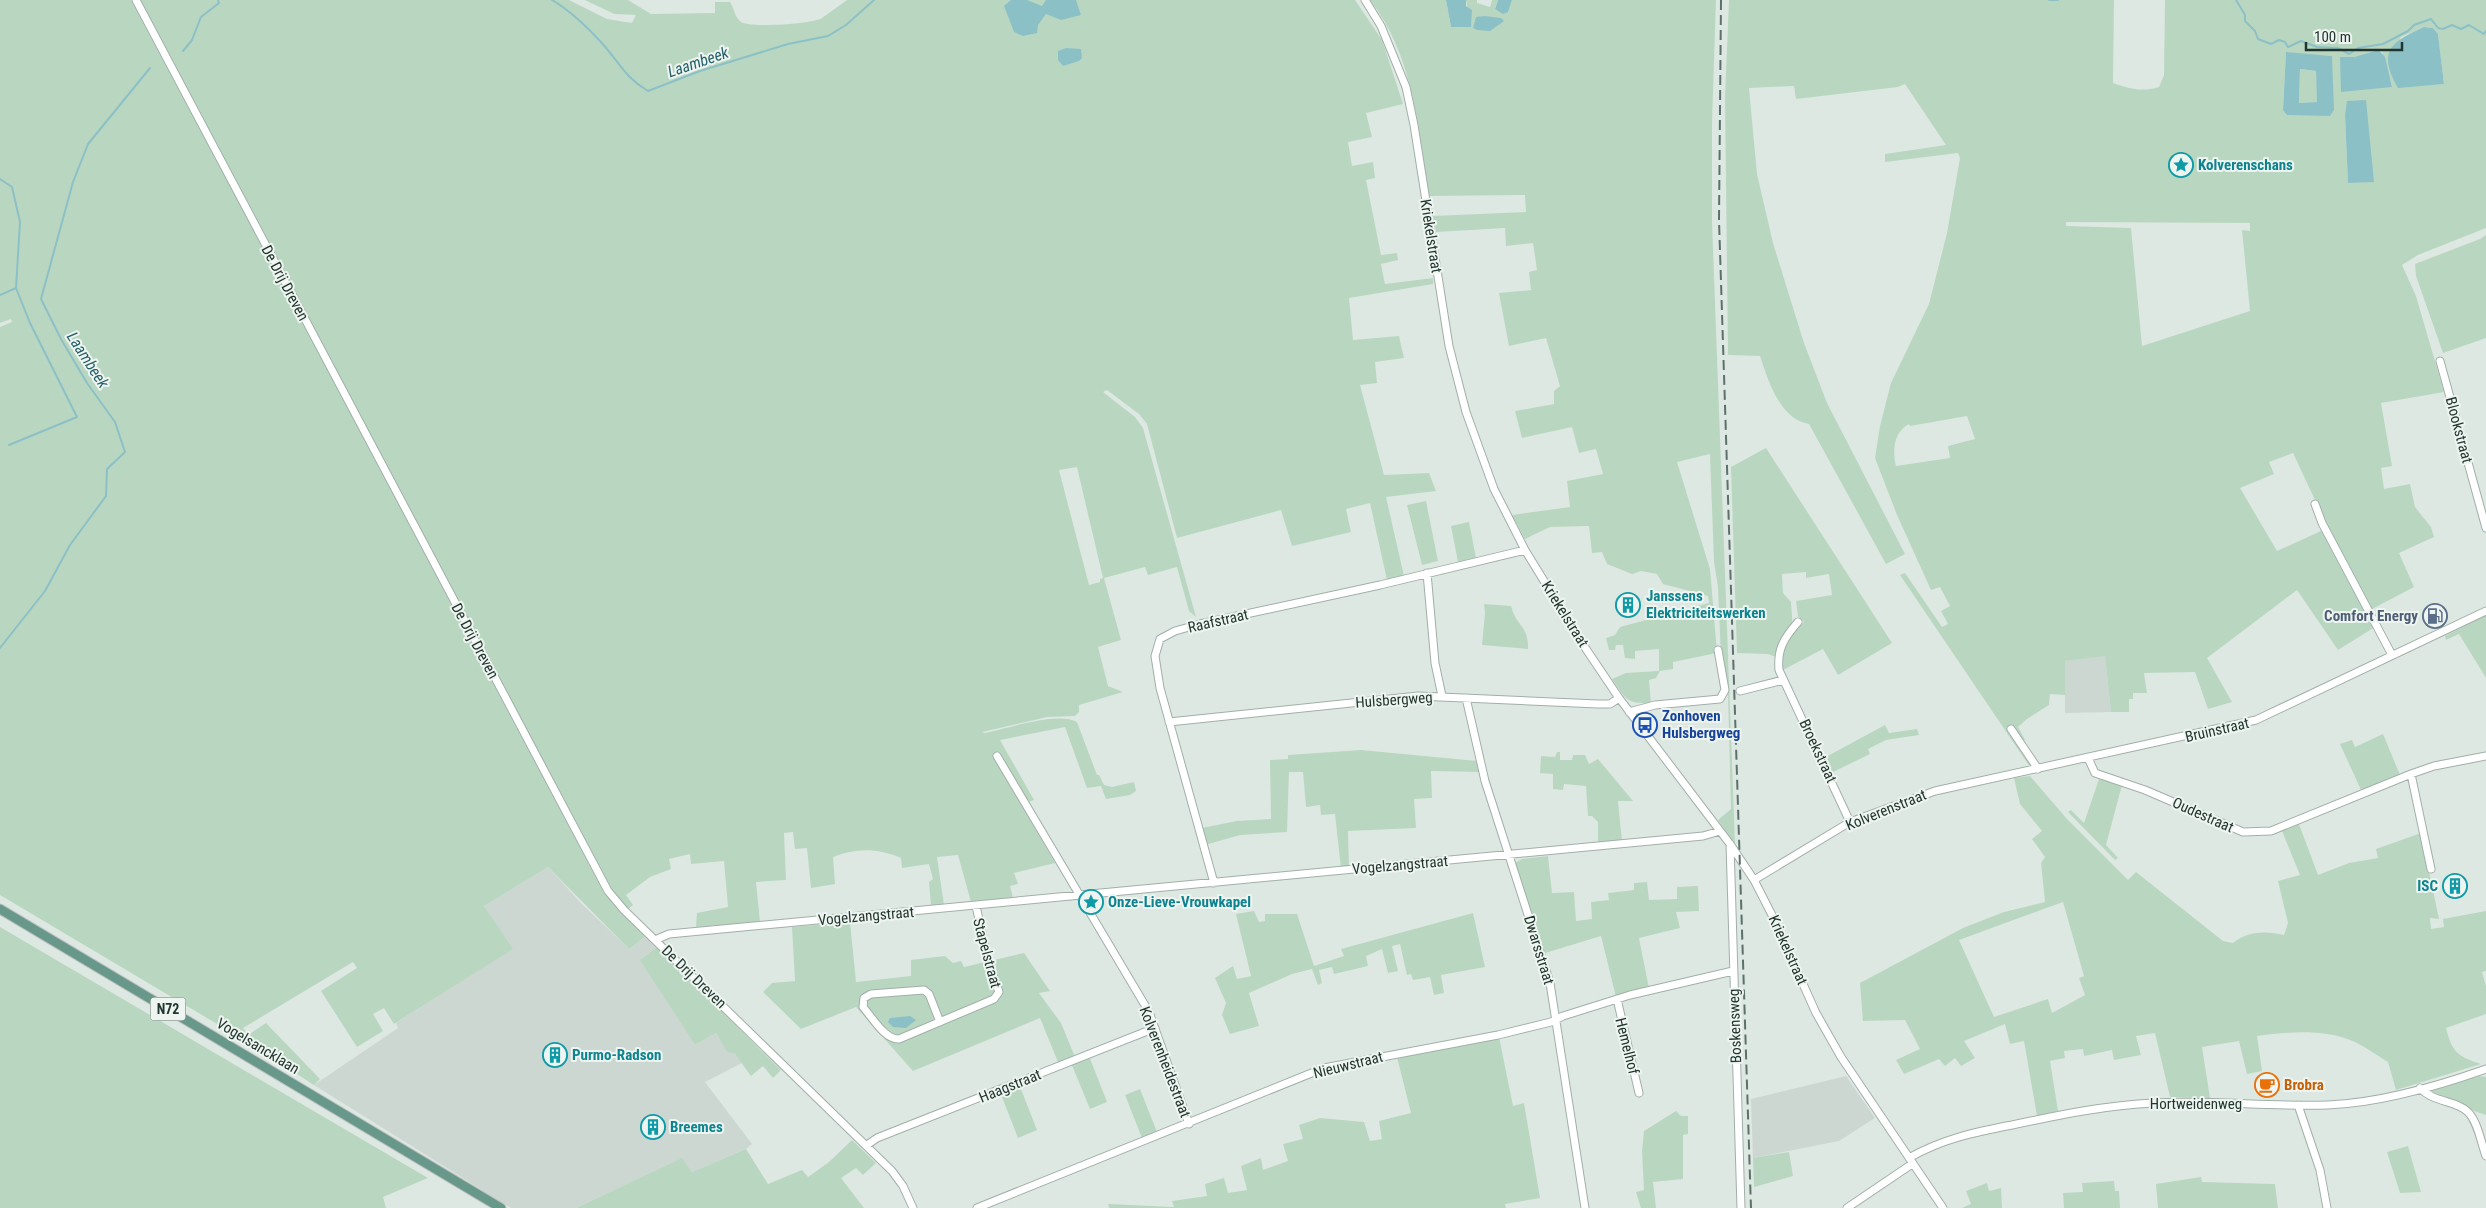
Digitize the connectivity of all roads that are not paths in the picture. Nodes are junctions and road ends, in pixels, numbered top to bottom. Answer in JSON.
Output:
{"nodes":[{"id":1,"x":136,"y":0,"type":"edge"},
{"id":2,"x":1365,"y":0,"type":"edge"},
{"id":3,"x":2440,"y":361,"type":"dead end"},
{"id":4,"x":2315,"y":504,"type":"dead end"},
{"id":5,"x":2486,"y":528,"type":"edge"},
{"id":6,"x":1525,"y":550,"type":"junction"},
{"id":7,"x":1427,"y":573,"type":"junction"},
{"id":8,"x":2486,"y":611,"type":"edge"},
{"id":9,"x":1798,"y":622,"type":"dead end"},
{"id":10,"x":1718,"y":650,"type":"dead end"},
{"id":11,"x":2392,"y":655,"type":"junction"},
{"id":12,"x":1783,"y":680,"type":"junction"},
{"id":13,"x":1740,"y":692,"type":"dead end"},
{"id":14,"x":1442,"y":696,"type":"junction"},
{"id":15,"x":1466,"y":698,"type":"junction"},
{"id":16,"x":1619,"y":698,"type":"junction"},
{"id":17,"x":1630,"y":712,"type":"junction"},
{"id":18,"x":1168,"y":722,"type":"junction"},
{"id":19,"x":2011,"y":729,"type":"dead end"},
{"id":20,"x":997,"y":756,"type":"dead end"},
{"id":21,"x":2486,"y":756,"type":"edge"},
{"id":22,"x":2088,"y":758,"type":"junction"},
{"id":23,"x":2038,"y":769,"type":"junction"},
{"id":24,"x":2029,"y":771,"type":"joint"},
{"id":25,"x":2411,"y":774,"type":"junction"},
{"id":26,"x":1850,"y":822,"type":"junction"},
{"id":27,"x":1720,"y":830,"type":"junction"},
{"id":28,"x":1730,"y":844,"type":"junction"},
{"id":29,"x":1509,"y":855,"type":"junction"},
{"id":30,"x":2431,"y":869,"type":"dead end"},
{"id":31,"x":1754,"y":880,"type":"junction"},
{"id":32,"x":1214,"y":883,"type":"junction"},
{"id":33,"x":1079,"y":896,"type":"junction"},
{"id":34,"x":976,"y":906,"type":"junction"},
{"id":35,"x":0,"y":909,"type":"edge"},
{"id":36,"x":655,"y":940,"type":"junction"},
{"id":37,"x":1733,"y":972,"type":"junction"},
{"id":38,"x":1616,"y":999,"type":"junction"},
{"id":39,"x":1557,"y":1020,"type":"junction"},
{"id":40,"x":940,"y":1022,"type":"junction"},
{"id":41,"x":1155,"y":1028,"type":"junction"},
{"id":42,"x":2486,"y":1069,"type":"edge"},
{"id":43,"x":2420,"y":1088,"type":"junction"},
{"id":44,"x":1639,"y":1093,"type":"dead end"},
{"id":45,"x":2298,"y":1105,"type":"junction"},
{"id":46,"x":1189,"y":1124,"type":"junction"},
{"id":47,"x":867,"y":1145,"type":"junction"},
{"id":48,"x":2486,"y":1156,"type":"edge"},
{"id":49,"x":1911,"y":1161,"type":"junction"},
{"id":50,"x":501,"y":1208,"type":"edge"},
{"id":51,"x":913,"y":1208,"type":"edge"},
{"id":52,"x":977,"y":1208,"type":"edge"},
{"id":53,"x":1585,"y":1208,"type":"edge"},
{"id":54,"x":1741,"y":1208,"type":"edge"},
{"id":55,"x":1846,"y":1208,"type":"edge"},
{"id":56,"x":1943,"y":1208,"type":"edge"},
{"id":57,"x":2327,"y":1208,"type":"edge"}],
"edges":[{"from":1,"to":36,"type":"street","name":"De Drij Dreven"},
{"from":2,"to":6,"type":"street","name":"Kriekelstraat"},
{"from":3,"to":5,"type":"street","name":"Blookstraat"},
{"from":4,"to":11,"type":"street"},
{"from":6,"to":7,"type":"street","name":"Raafstraat"},
{"from":6,"to":16,"type":"street","name":"Kriekelstraat"},
{"from":7,"to":14,"type":"street"},
{"from":7,"to":18,"type":"street","name":"Raafstraat"},
{"from":8,"to":11,"type":"street","name":"Bruinstraat"},
{"from":9,"to":12,"type":"street","name":"Broekstraat"},
{"from":10,"to":17,"type":"street"},
{"from":11,"to":22,"type":"street","name":"Bruinstraat"},
{"from":12,"to":13,"type":"street"},
{"from":12,"to":26,"type":"street","name":"Broekstraat"},
{"from":14,"to":15,"type":"street","name":"Hulsbergweg"},
{"from":14,"to":18,"type":"street","name":"Hulsbergweg"},
{"from":15,"to":16,"type":"street","name":"Hulsbergweg"},
{"from":15,"to":29,"type":"street","name":"Dwarsstraat"},
{"from":16,"to":17,"type":"street","name":"Kriekelstraat"},
{"from":17,"to":27,"type":"street","name":"Kriekelstraat"},
{"from":18,"to":32,"type":"street","name":"Raafstraat"},
{"from":19,"to":23,"type":"street"},
{"from":20,"to":33,"type":"street"},
{"from":21,"to":25,"type":"street","name":"Oudestraat"},
{"from":22,"to":23,"type":"street","name":"Bruinstraat"},
{"from":22,"to":25,"type":"street","name":"Oudestraat"},
{"from":23,"to":24,"type":"street","name":"Bruinstraat"},
{"from":24,"to":26,"type":"street","name":"Kolverenstraat"},
{"from":25,"to":30,"type":"street"},
{"from":26,"to":31,"type":"street","name":"Kolverenstraat"},
{"from":27,"to":28,"type":"street","name":"Kriekelstraat"},
{"from":27,"to":29,"type":"street","name":"Vogelzangstraat"},
{"from":28,"to":31,"type":"street","name":"Kriekelstraat"},
{"from":28,"to":37,"type":"street","name":"Boskensweg"},
{"from":29,"to":32,"type":"street","name":"Vogelzangstraat"},
{"from":29,"to":39,"type":"street","name":"Dwarsstraat"},
{"from":31,"to":49,"type":"street","name":"Kriekelstraat"},
{"from":32,"to":33,"type":"street","name":"Vogelzangstraat"},
{"from":33,"to":34,"type":"street","name":"Vogelzangstraat"},
{"from":33,"to":41,"type":"street","name":"Kolverenheidestraat"},
{"from":34,"to":36,"type":"street","name":"Vogelzangstraat"},
{"from":34,"to":40,"type":"street","name":"Stapelstraat"},
{"from":35,"to":50,"type":"main road","name":"Vogelsancklaan","number":"N72"},
{"from":36,"to":47,"type":"street","name":"De Drij Dreven"},
{"from":37,"to":38,"type":"street","name":"Nieuwstraat"},
{"from":37,"to":54,"type":"street","name":"Boskensweg"},
{"from":38,"to":39,"type":"street","name":"Nieuwstraat"},
{"from":38,"to":44,"type":"street","name":"Hemelhof"},
{"from":39,"to":46,"type":"street","name":"Nieuwstraat"},
{"from":39,"to":53,"type":"street","name":"Dwarsstraat"},
{"from":40,"to":40,"type":"street","name":"Stapelstraat"},
{"from":41,"to":46,"type":"street","name":"Kolverenheidestraat"},
{"from":41,"to":47,"type":"street","name":"Haagstraat"},
{"from":42,"to":43,"type":"street","name":"Hortweidenweg"},
{"from":43,"to":45,"type":"street","name":"Hortweidenweg"},
{"from":43,"to":48,"type":"street"},
{"from":45,"to":49,"type":"street","name":"Hortweidenweg"},
{"from":45,"to":57,"type":"street"},
{"from":46,"to":52,"type":"street","name":"Nieuwstraat"},
{"from":47,"to":51,"type":"street","name":"De Drij Dreven"},
{"from":49,"to":55,"type":"street","name":"Hortweidenweg"},
{"from":49,"to":56,"type":"street","name":"Kriekelstraat"}]}
